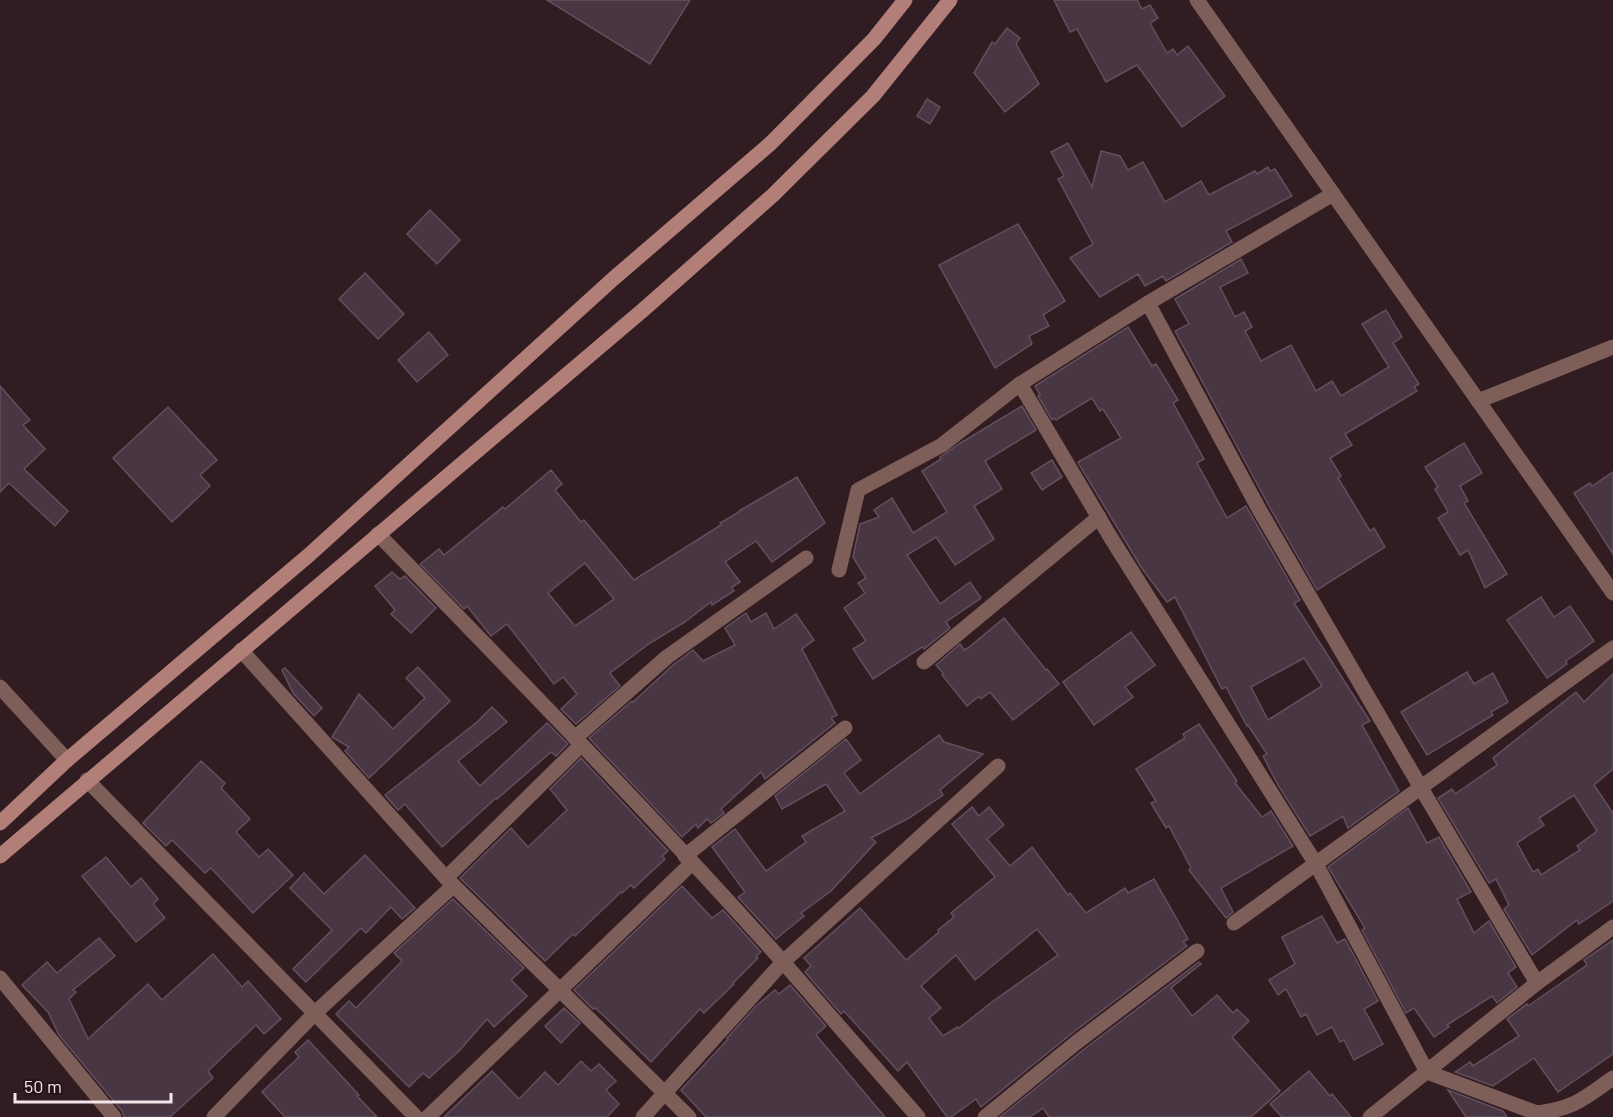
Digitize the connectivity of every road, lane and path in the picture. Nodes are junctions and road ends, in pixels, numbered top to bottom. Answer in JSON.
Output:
{"nodes":[{"id":1,"x":905,"y":0,"type":"edge"},
{"id":2,"x":950,"y":0,"type":"edge"},
{"id":3,"x":1197,"y":0,"type":"edge"},
{"id":4,"x":1333,"y":194,"type":"junction"},
{"id":5,"x":1148,"y":303,"type":"junction"},
{"id":6,"x":1613,"y":347,"type":"edge"},
{"id":7,"x":1020,"y":384,"type":"junction"},
{"id":8,"x":1478,"y":401,"type":"junction"},
{"id":9,"x":1099,"y":518,"type":"junction"},
{"id":10,"x":378,"y":534,"type":"junction"},
{"id":11,"x":806,"y":558,"type":"dead end"},
{"id":12,"x":839,"y":570,"type":"dead end"},
{"id":13,"x":1613,"y":593,"type":"edge"},
{"id":14,"x":1613,"y":648,"type":"edge"},
{"id":15,"x":241,"y":650,"type":"junction"},
{"id":16,"x":924,"y":663,"type":"dead end"},
{"id":17,"x":0,"y":687,"type":"edge"},
{"id":18,"x":845,"y":728,"type":"dead end"},
{"id":19,"x":578,"y":742,"type":"junction"},
{"id":20,"x":68,"y":760,"type":"junction"},
{"id":21,"x":998,"y":766,"type":"dead end"},
{"id":22,"x":87,"y":780,"type":"junction"},
{"id":23,"x":1420,"y":788,"type":"junction"},
{"id":24,"x":0,"y":823,"type":"edge"},
{"id":25,"x":0,"y":856,"type":"edge"},
{"id":26,"x":688,"y":860,"type":"junction"},
{"id":27,"x":1316,"y":864,"type":"junction"},
{"id":28,"x":450,"y":882,"type":"junction"},
{"id":29,"x":1234,"y":923,"type":"dead end"},
{"id":30,"x":1613,"y":927,"type":"edge"},
{"id":31,"x":1197,"y":951,"type":"dead end"},
{"id":32,"x":783,"y":962,"type":"junction"},
{"id":33,"x":0,"y":978,"type":"edge"},
{"id":34,"x":1537,"y":983,"type":"junction"},
{"id":35,"x":558,"y":989,"type":"junction"},
{"id":36,"x":315,"y":1013,"type":"junction"},
{"id":37,"x":1421,"y":1077,"type":"junction"},
{"id":38,"x":1613,"y":1078,"type":"edge"},
{"id":39,"x":664,"y":1094,"type":"junction"},
{"id":40,"x":1539,"y":1115,"type":"edge"},
{"id":41,"x":114,"y":1117,"type":"edge"},
{"id":42,"x":214,"y":1117,"type":"edge"},
{"id":43,"x":416,"y":1117,"type":"edge"},
{"id":44,"x":428,"y":1117,"type":"edge"},
{"id":45,"x":643,"y":1117,"type":"edge"},
{"id":46,"x":689,"y":1117,"type":"edge"},
{"id":47,"x":918,"y":1117,"type":"edge"},
{"id":48,"x":985,"y":1117,"type":"edge"},
{"id":49,"x":1370,"y":1117,"type":"edge"}],
"edges":[{"from":1,"to":20,"type":"main road"},
{"from":2,"to":10,"type":"main road"},
{"from":3,"to":4,"type":"street"},
{"from":4,"to":5,"type":"street"},
{"from":4,"to":8,"type":"street"},
{"from":5,"to":7,"type":"street"},
{"from":5,"to":23,"type":"street"},
{"from":6,"to":8,"type":"street"},
{"from":7,"to":9,"type":"street"},
{"from":7,"to":12,"type":"street"},
{"from":8,"to":13,"type":"street"},
{"from":9,"to":16,"type":"street"},
{"from":9,"to":27,"type":"street"},
{"from":10,"to":15,"type":"main road"},
{"from":10,"to":19,"type":"street"},
{"from":11,"to":19,"type":"street"},
{"from":14,"to":23,"type":"street"},
{"from":15,"to":22,"type":"main road"},
{"from":15,"to":28,"type":"street"},
{"from":17,"to":20,"type":"street"},
{"from":18,"to":26,"type":"street"},
{"from":19,"to":26,"type":"street"},
{"from":19,"to":28,"type":"street"},
{"from":20,"to":24,"type":"main road"},
{"from":21,"to":32,"type":"street"},
{"from":22,"to":25,"type":"main road"},
{"from":22,"to":36,"type":"street"},
{"from":23,"to":27,"type":"street"},
{"from":23,"to":34,"type":"street"},
{"from":26,"to":32,"type":"street"},
{"from":26,"to":35,"type":"street"},
{"from":27,"to":29,"type":"street"},
{"from":27,"to":37,"type":"street"},
{"from":28,"to":35,"type":"street"},
{"from":28,"to":36,"type":"street"},
{"from":30,"to":34,"type":"street"},
{"from":31,"to":48,"type":"street"},
{"from":32,"to":39,"type":"street"},
{"from":32,"to":47,"type":"street"},
{"from":33,"to":41,"type":"street"},
{"from":34,"to":37,"type":"street"},
{"from":35,"to":39,"type":"street"},
{"from":35,"to":44,"type":"street"},
{"from":36,"to":42,"type":"street"},
{"from":36,"to":43,"type":"street"},
{"from":37,"to":40,"type":"street"},
{"from":37,"to":49,"type":"street"},
{"from":38,"to":40,"type":"street"},
{"from":39,"to":45,"type":"street"},
{"from":39,"to":46,"type":"street"}]}
